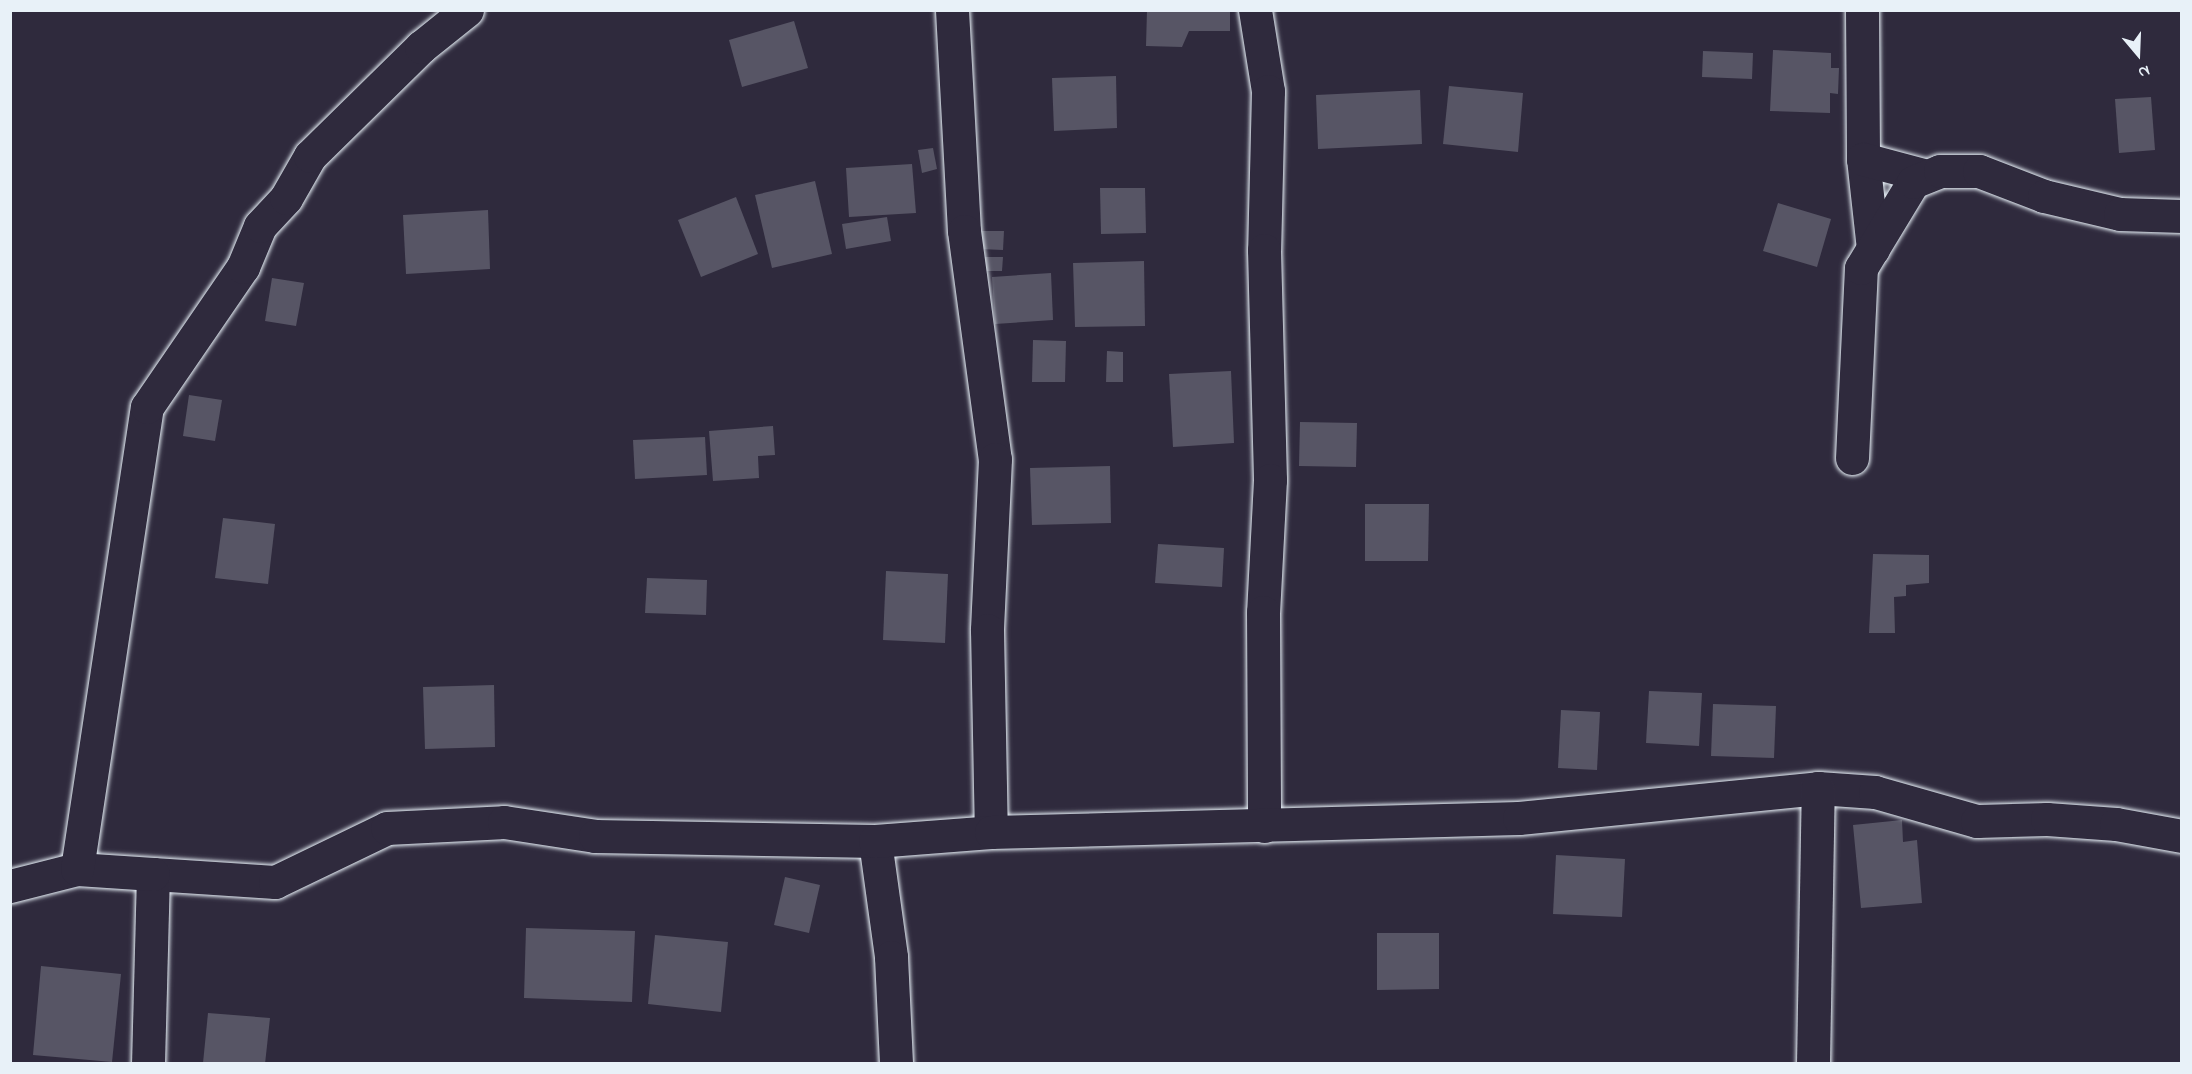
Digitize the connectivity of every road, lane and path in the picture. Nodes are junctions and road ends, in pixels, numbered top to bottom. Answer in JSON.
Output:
{"nodes":[{"id":1,"x":467,"y":10,"type":"edge"},
{"id":2,"x":952,"y":10,"type":"edge"},
{"id":3,"x":1255,"y":10,"type":"edge"},
{"id":4,"x":1862,"y":10,"type":"edge"},
{"id":5,"x":1863,"y":159,"type":"junction"},
{"id":6,"x":1927,"y":176,"type":"junction"},
{"id":7,"x":2181,"y":216,"type":"edge"},
{"id":8,"x":1872,"y":249,"type":"junction"},
{"id":9,"x":1852,"y":458,"type":"dead end"},
{"id":10,"x":1818,"y":788,"type":"junction"},
{"id":11,"x":1264,"y":826,"type":"junction"},
{"id":12,"x":991,"y":832,"type":"junction"},
{"id":13,"x":2181,"y":836,"type":"edge"},
{"id":14,"x":875,"y":841,"type":"junction"},
{"id":15,"x":77,"y":868,"type":"junction"},
{"id":16,"x":153,"y":874,"type":"junction"},
{"id":17,"x":10,"y":886,"type":"edge"},
{"id":18,"x":148,"y":1064,"type":"edge"},
{"id":19,"x":896,"y":1064,"type":"edge"},
{"id":20,"x":1813,"y":1064,"type":"edge"}],
"edges":[{"from":1,"to":15,"type":"street"},
{"from":2,"to":12,"type":"street"},
{"from":3,"to":11,"type":"street"},
{"from":4,"to":5,"type":"street"},
{"from":5,"to":6,"type":"street"},
{"from":5,"to":8,"type":"street"},
{"from":6,"to":7,"type":"street"},
{"from":6,"to":8,"type":"street"},
{"from":8,"to":9,"type":"street"},
{"from":10,"to":11,"type":"street"},
{"from":10,"to":13,"type":"street"},
{"from":10,"to":20,"type":"street"},
{"from":11,"to":12,"type":"street"},
{"from":12,"to":14,"type":"street"},
{"from":14,"to":16,"type":"street"},
{"from":14,"to":19,"type":"street"},
{"from":15,"to":16,"type":"street"},
{"from":15,"to":17,"type":"street"},
{"from":16,"to":18,"type":"street"}]}
